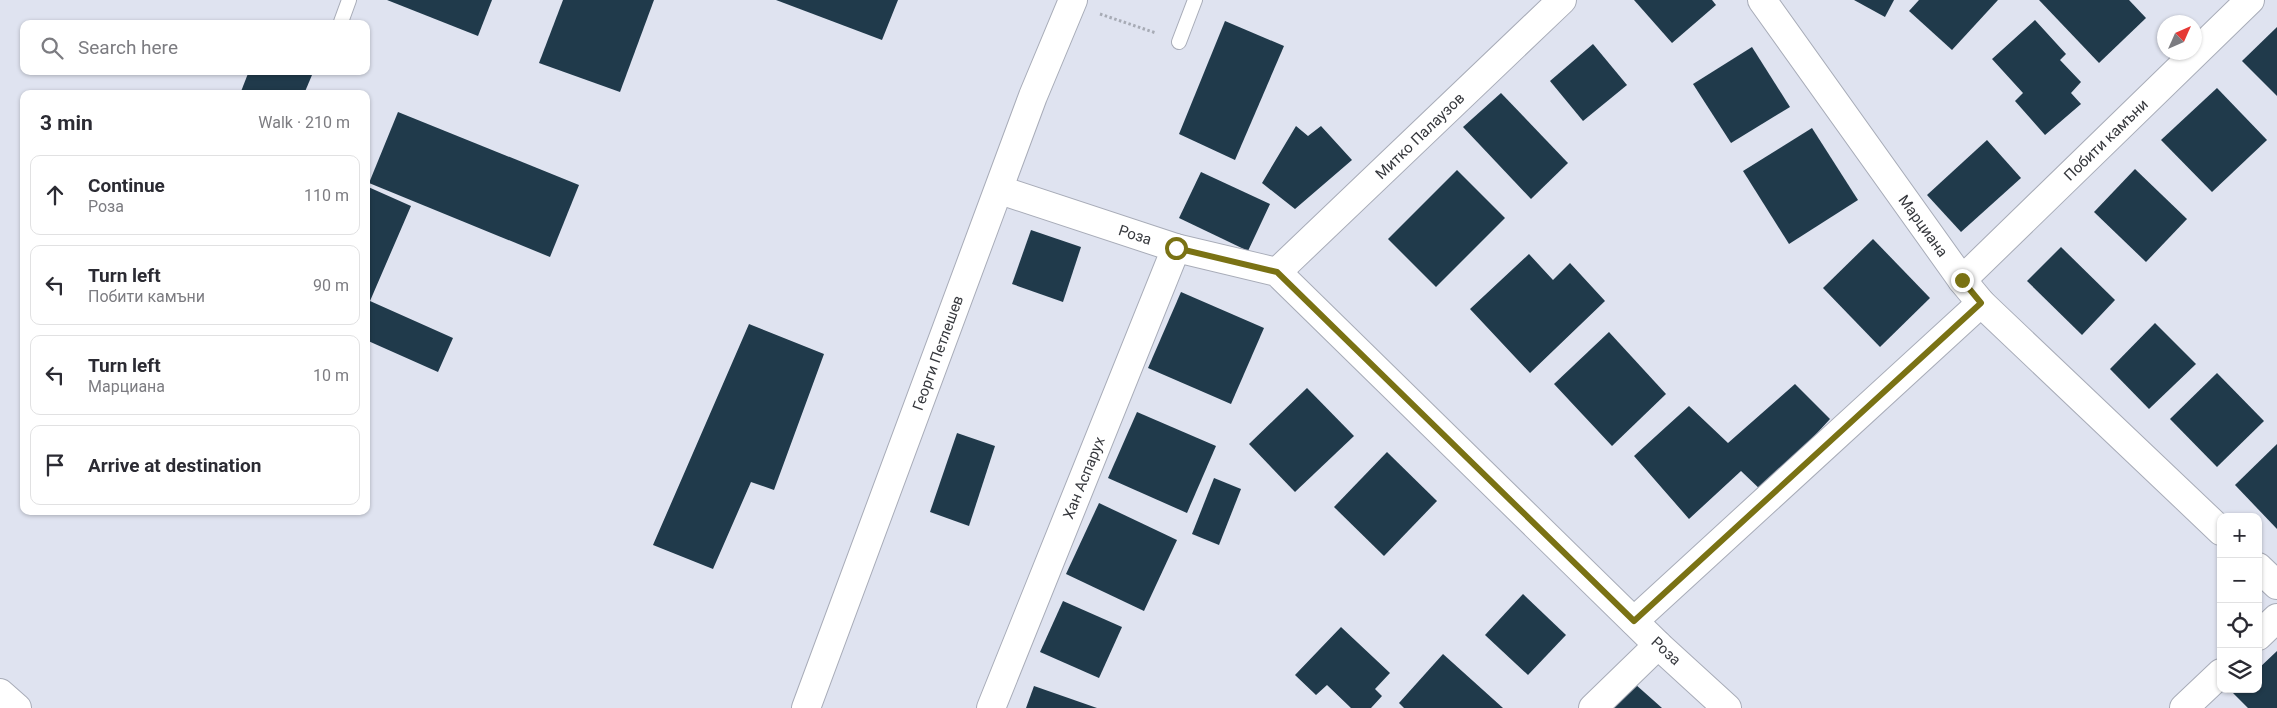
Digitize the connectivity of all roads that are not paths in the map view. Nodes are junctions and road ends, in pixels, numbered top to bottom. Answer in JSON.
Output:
{"nodes":[{"id":1,"x":349,"y":0,"type":"edge"},
{"id":2,"x":1195,"y":0,"type":"edge"},
{"id":3,"x":1562,"y":0,"type":"edge"},
{"id":4,"x":1762,"y":0,"type":"edge"},
{"id":5,"x":2250,"y":0,"type":"edge"},
{"id":6,"x":1072,"y":2,"type":"edge"},
{"id":7,"x":342,"y":20,"type":"edge"},
{"id":8,"x":1179,"y":42,"type":"road end"},
{"id":9,"x":1000,"y":190,"type":"junction"},
{"id":10,"x":1176,"y":248,"type":"junction"},
{"id":11,"x":1277,"y":272,"type":"junction"},
{"id":12,"x":1962,"y":280,"type":"junction"},
{"id":13,"x":1981,"y":303,"type":"junction"},
{"id":14,"x":2217,"y":527,"type":"edge"},
{"id":15,"x":2262,"y":571,"type":"edge"},
{"id":16,"x":2277,"y":585,"type":"edge"},
{"id":17,"x":2277,"y":618,"type":"edge"},
{"id":18,"x":1634,"y":621,"type":"junction"},
{"id":19,"x":2262,"y":632,"type":"edge"},
{"id":20,"x":1658,"y":645,"type":"junction"},
{"id":21,"x":2217,"y":677,"type":"edge"},
{"id":22,"x":0,"y":693,"type":"edge"},
{"id":23,"x":17,"y":708,"type":"edge"},
{"id":24,"x":806,"y":708,"type":"edge"},
{"id":25,"x":991,"y":708,"type":"edge"},
{"id":26,"x":1594,"y":708,"type":"edge"},
{"id":27,"x":1727,"y":708,"type":"edge"},
{"id":28,"x":2184,"y":708,"type":"edge"}],
"edges":[{"from":1,"to":7,"type":"lane"},
{"from":2,"to":8,"type":"lane"},
{"from":3,"to":11,"type":"street","name":"Митко Палаузов"},
{"from":4,"to":12,"type":"street","name":"Марциана"},
{"from":5,"to":12,"type":"street","name":"Побити камъни"},
{"from":6,"to":9,"type":"street","name":"Георги Петлешев"},
{"from":9,"to":10,"type":"street","name":"Роза"},
{"from":9,"to":24,"type":"street","name":"Георги Петлешев"},
{"from":10,"to":11,"type":"street","name":"Роза"},
{"from":10,"to":25,"type":"street","name":"Хан Аспарух"},
{"from":11,"to":18,"type":"street","name":"Роза"},
{"from":12,"to":13,"type":"street","name":"Марциана"},
{"from":13,"to":14,"type":"street","name":"Марциана"},
{"from":13,"to":18,"type":"street"},
{"from":15,"to":16,"type":"street"},
{"from":17,"to":19,"type":"street"},
{"from":18,"to":20,"type":"street","name":"Роза"},
{"from":20,"to":26,"type":"street"},
{"from":20,"to":27,"type":"street","name":"Роза"},
{"from":21,"to":28,"type":"street"},
{"from":22,"to":23,"type":"street"}]}
